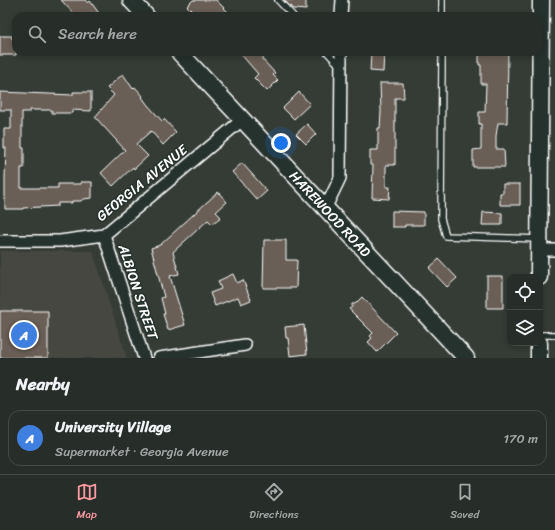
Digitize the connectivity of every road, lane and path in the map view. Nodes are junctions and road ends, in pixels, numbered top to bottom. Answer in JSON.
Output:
{"nodes":[{"id":1,"x":131,"y":0,"type":"edge"},
{"id":2,"x":278,"y":0,"type":"edge"},
{"id":3,"x":342,"y":0,"type":"edge"},
{"id":4,"x":442,"y":0,"type":"edge"},
{"id":5,"x":541,"y":0,"type":"edge"},
{"id":6,"x":142,"y":12,"type":"edge"},
{"id":7,"x":289,"y":12,"type":"edge"},
{"id":8,"x":341,"y":12,"type":"edge"},
{"id":9,"x":442,"y":12,"type":"edge"},
{"id":10,"x":541,"y":12,"type":"edge"},
{"id":11,"x":183,"y":56,"type":"edge"},
{"id":12,"x":331,"y":56,"type":"edge"},
{"id":13,"x":341,"y":56,"type":"edge"},
{"id":14,"x":442,"y":56,"type":"edge"},
{"id":15,"x":542,"y":56,"type":"edge"},
{"id":16,"x":341,"y":67,"type":"junction"},
{"id":17,"x":242,"y":120,"type":"junction"},
{"id":18,"x":325,"y":209,"type":"junction"},
{"id":19,"x":104,"y":235,"type":"junction"},
{"id":20,"x":0,"y":241,"type":"edge"},
{"id":21,"x":545,"y":246,"type":"edge"},
{"id":22,"x":540,"y":274,"type":"edge"},
{"id":23,"x":543,"y":335,"type":"edge"},
{"id":24,"x":555,"y":335,"type":"edge"},
{"id":25,"x":246,"y":345,"type":"dead end"},
{"id":26,"x":539,"y":346,"type":"edge"},
{"id":27,"x":144,"y":358,"type":"edge"},
{"id":28,"x":159,"y":358,"type":"edge"},
{"id":29,"x":466,"y":358,"type":"edge"},
{"id":30,"x":539,"y":358,"type":"edge"}],
"edges":[{"from":1,"to":6,"type":"street"},
{"from":2,"to":7,"type":"lane"},
{"from":3,"to":8,"type":"street"},
{"from":4,"to":9,"type":"lane"},
{"from":5,"to":10,"type":"street"},
{"from":11,"to":17,"type":"street","name":"HAREWOOD ROAD"},
{"from":12,"to":16,"type":"lane"},
{"from":13,"to":16,"type":"street"},
{"from":14,"to":21,"type":"lane"},
{"from":15,"to":21,"type":"street"},
{"from":16,"to":18,"type":"street"},
{"from":17,"to":18,"type":"street","name":"HAREWOOD ROAD"},
{"from":17,"to":19,"type":"street","name":"GEORGIA AVENUE"},
{"from":18,"to":29,"type":"street","name":"HAREWOOD ROAD"},
{"from":19,"to":20,"type":"street","name":"GEORGIA AVENUE"},
{"from":19,"to":27,"type":"street","name":"ALBION STREET"},
{"from":21,"to":22,"type":"street"},
{"from":23,"to":24,"type":"lane"},
{"from":25,"to":28,"type":"street"},
{"from":26,"to":30,"type":"street"}]}
